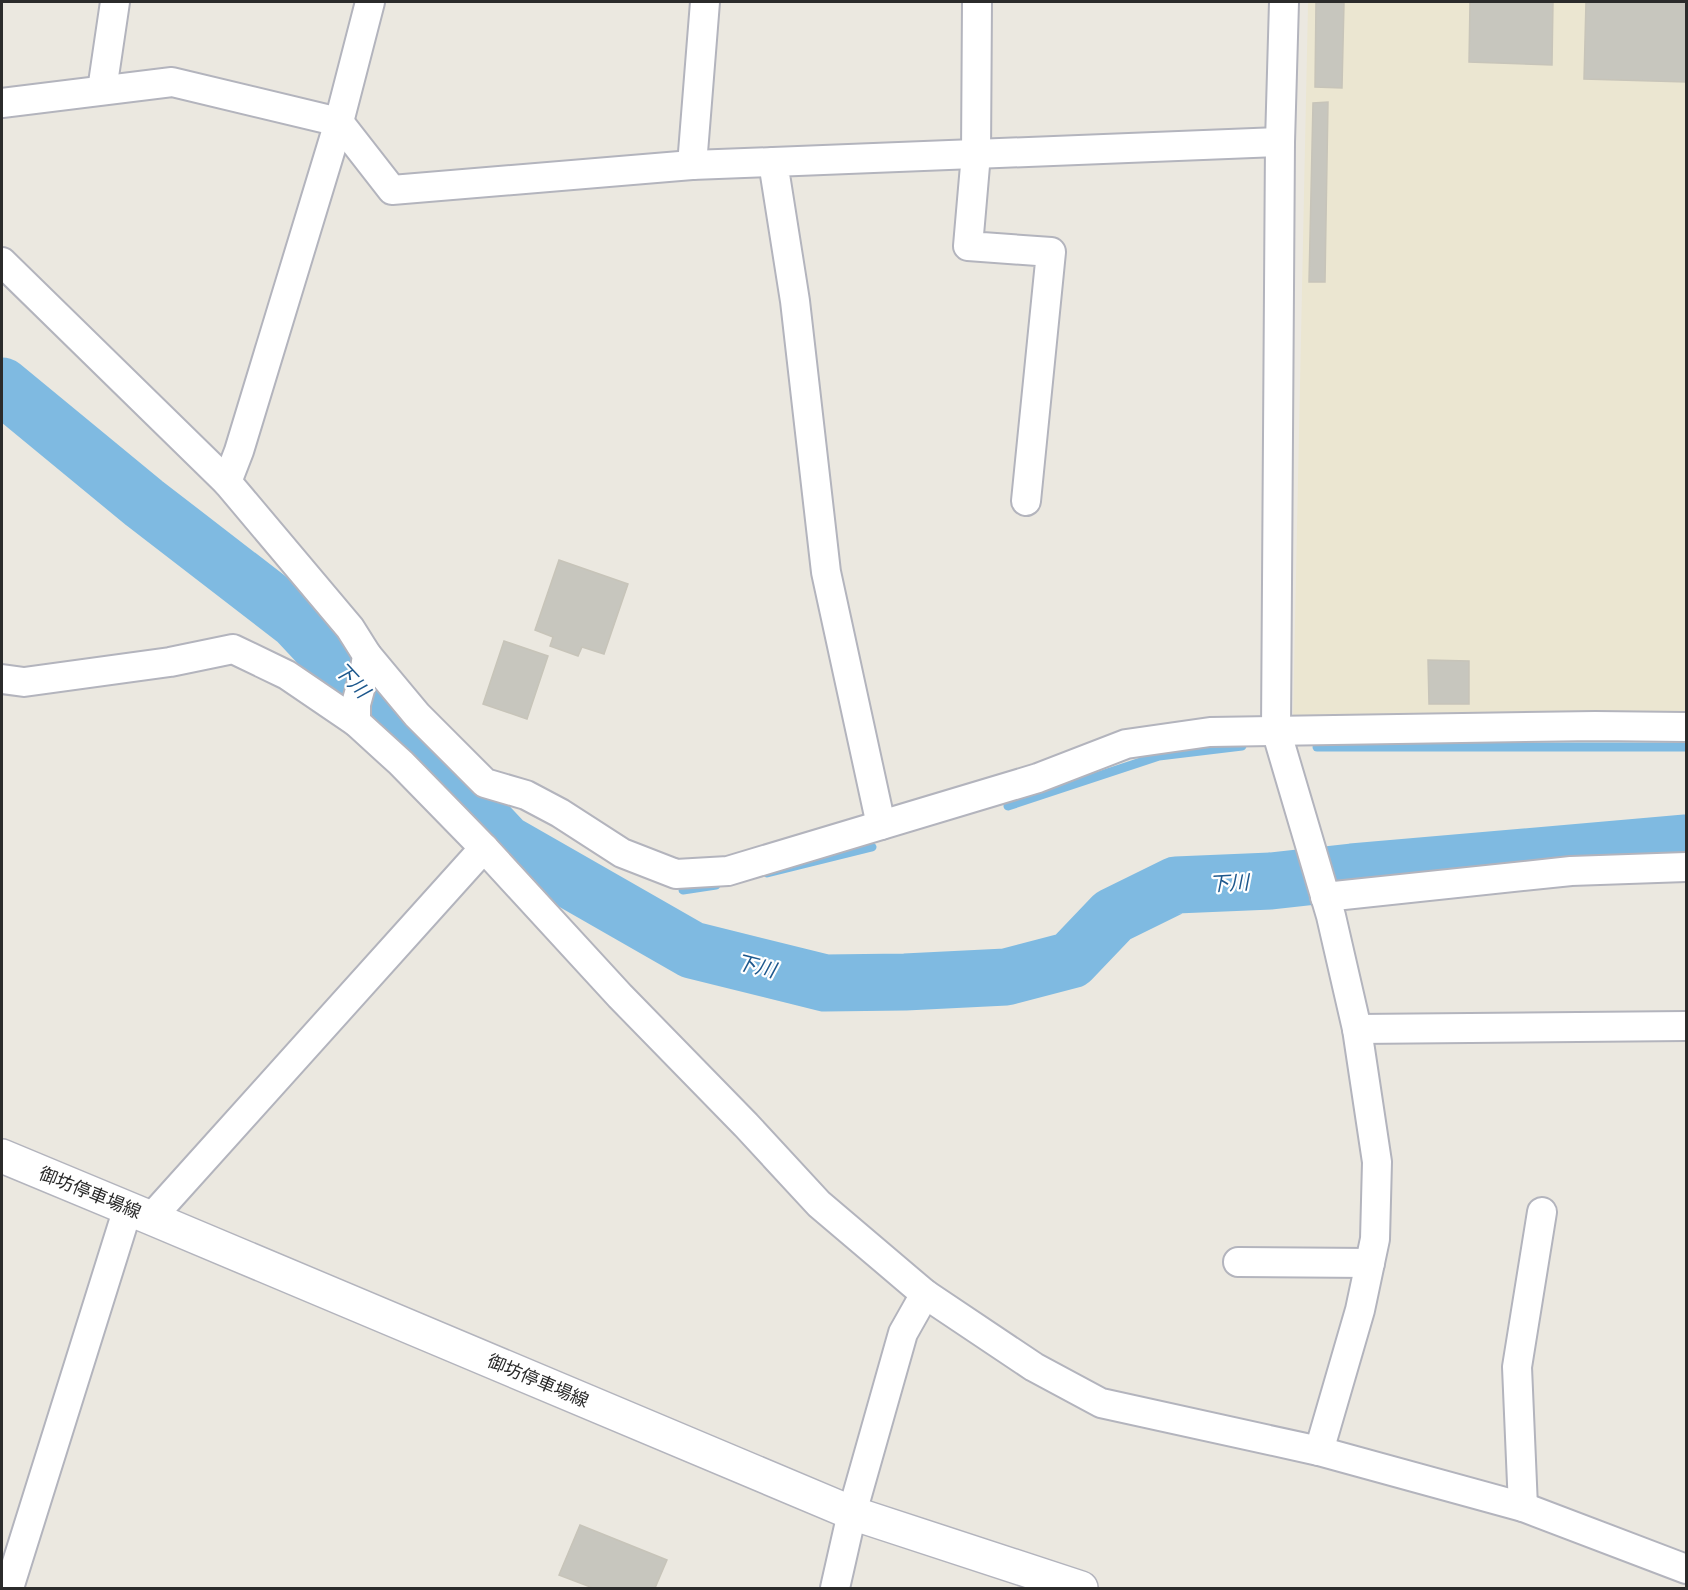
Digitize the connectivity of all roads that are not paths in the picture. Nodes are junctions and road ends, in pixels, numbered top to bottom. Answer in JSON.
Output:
{"nodes":[{"id":1,"x":115,"y":2,"type":"edge"},
{"id":2,"x":370,"y":2,"type":"edge"},
{"id":3,"x":705,"y":2,"type":"edge"},
{"id":4,"x":977,"y":2,"type":"edge"},
{"id":5,"x":1284,"y":2,"type":"edge"},
{"id":6,"x":102,"y":90,"type":"junction"},
{"id":7,"x":2,"y":103,"type":"edge"},
{"id":8,"x":339,"y":122,"type":"junction"},
{"id":9,"x":1280,"y":142,"type":"junction"},
{"id":10,"x":975,"y":154,"type":"junction"},
{"id":11,"x":772,"y":162,"type":"junction"},
{"id":12,"x":692,"y":165,"type":"junction"},
{"id":13,"x":2,"y":262,"type":"edge"},
{"id":14,"x":227,"y":482,"type":"junction"},
{"id":15,"x":1026,"y":501,"type":"dead end"},
{"id":16,"x":366,"y":665,"type":"junction"},
{"id":17,"x":2,"y":679,"type":"edge"},
{"id":18,"x":356,"y":713,"type":"junction"},
{"id":19,"x":1686,"y":727,"type":"edge"},
{"id":20,"x":1276,"y":730,"type":"junction"},
{"id":21,"x":881,"y":825,"type":"junction"},
{"id":22,"x":484,"y":848,"type":"junction"},
{"id":23,"x":1686,"y":867,"type":"edge"},
{"id":24,"x":1325,"y":897,"type":"junction"},
{"id":25,"x":1686,"y":1026,"type":"edge"},
{"id":26,"x":1357,"y":1029,"type":"junction"},
{"id":27,"x":2,"y":1156,"type":"edge"},
{"id":28,"x":1542,"y":1212,"type":"dead end"},
{"id":29,"x":140,"y":1213,"type":"junction"},
{"id":30,"x":1238,"y":1262,"type":"dead end"},
{"id":31,"x":1370,"y":1263,"type":"junction"},
{"id":32,"x":925,"y":1294,"type":"junction"},
{"id":33,"x":1319,"y":1451,"type":"junction"},
{"id":34,"x":1523,"y":1507,"type":"junction"},
{"id":35,"x":852,"y":1513,"type":"junction"},
{"id":36,"x":1686,"y":1569,"type":"edge"},
{"id":37,"x":9,"y":1588,"type":"edge"},
{"id":38,"x":835,"y":1588,"type":"edge"},
{"id":39,"x":1081,"y":1588,"type":"edge"}],
"edges":[{"from":1,"to":6,"type":"street"},
{"from":2,"to":8,"type":"street"},
{"from":3,"to":12,"type":"street"},
{"from":4,"to":10,"type":"street"},
{"from":5,"to":9,"type":"street"},
{"from":6,"to":7,"type":"street"},
{"from":6,"to":8,"type":"street"},
{"from":8,"to":12,"type":"street"},
{"from":8,"to":14,"type":"street"},
{"from":9,"to":10,"type":"street"},
{"from":9,"to":20,"type":"street"},
{"from":10,"to":11,"type":"street"},
{"from":10,"to":15,"type":"street"},
{"from":11,"to":12,"type":"street"},
{"from":11,"to":21,"type":"street"},
{"from":13,"to":14,"type":"street"},
{"from":14,"to":16,"type":"street"},
{"from":16,"to":18,"type":"street"},
{"from":16,"to":21,"type":"street"},
{"from":17,"to":18,"type":"street"},
{"from":18,"to":22,"type":"street"},
{"from":19,"to":20,"type":"street"},
{"from":20,"to":21,"type":"street"},
{"from":20,"to":24,"type":"street"},
{"from":22,"to":29,"type":"street"},
{"from":22,"to":32,"type":"street"},
{"from":23,"to":24,"type":"street"},
{"from":24,"to":26,"type":"street"},
{"from":25,"to":26,"type":"street"},
{"from":26,"to":31,"type":"street"},
{"from":27,"to":29,"type":"main road","name":"御坊停車場線"},
{"from":28,"to":34,"type":"street"},
{"from":29,"to":35,"type":"main road","name":"御坊停車場線"},
{"from":29,"to":37,"type":"street"},
{"from":30,"to":31,"type":"street"},
{"from":31,"to":33,"type":"street"},
{"from":32,"to":33,"type":"street"},
{"from":32,"to":35,"type":"street"},
{"from":33,"to":34,"type":"street"},
{"from":34,"to":36,"type":"street"},
{"from":35,"to":38,"type":"street"},
{"from":35,"to":39,"type":"main road","name":"御坊停車場線"}]}
